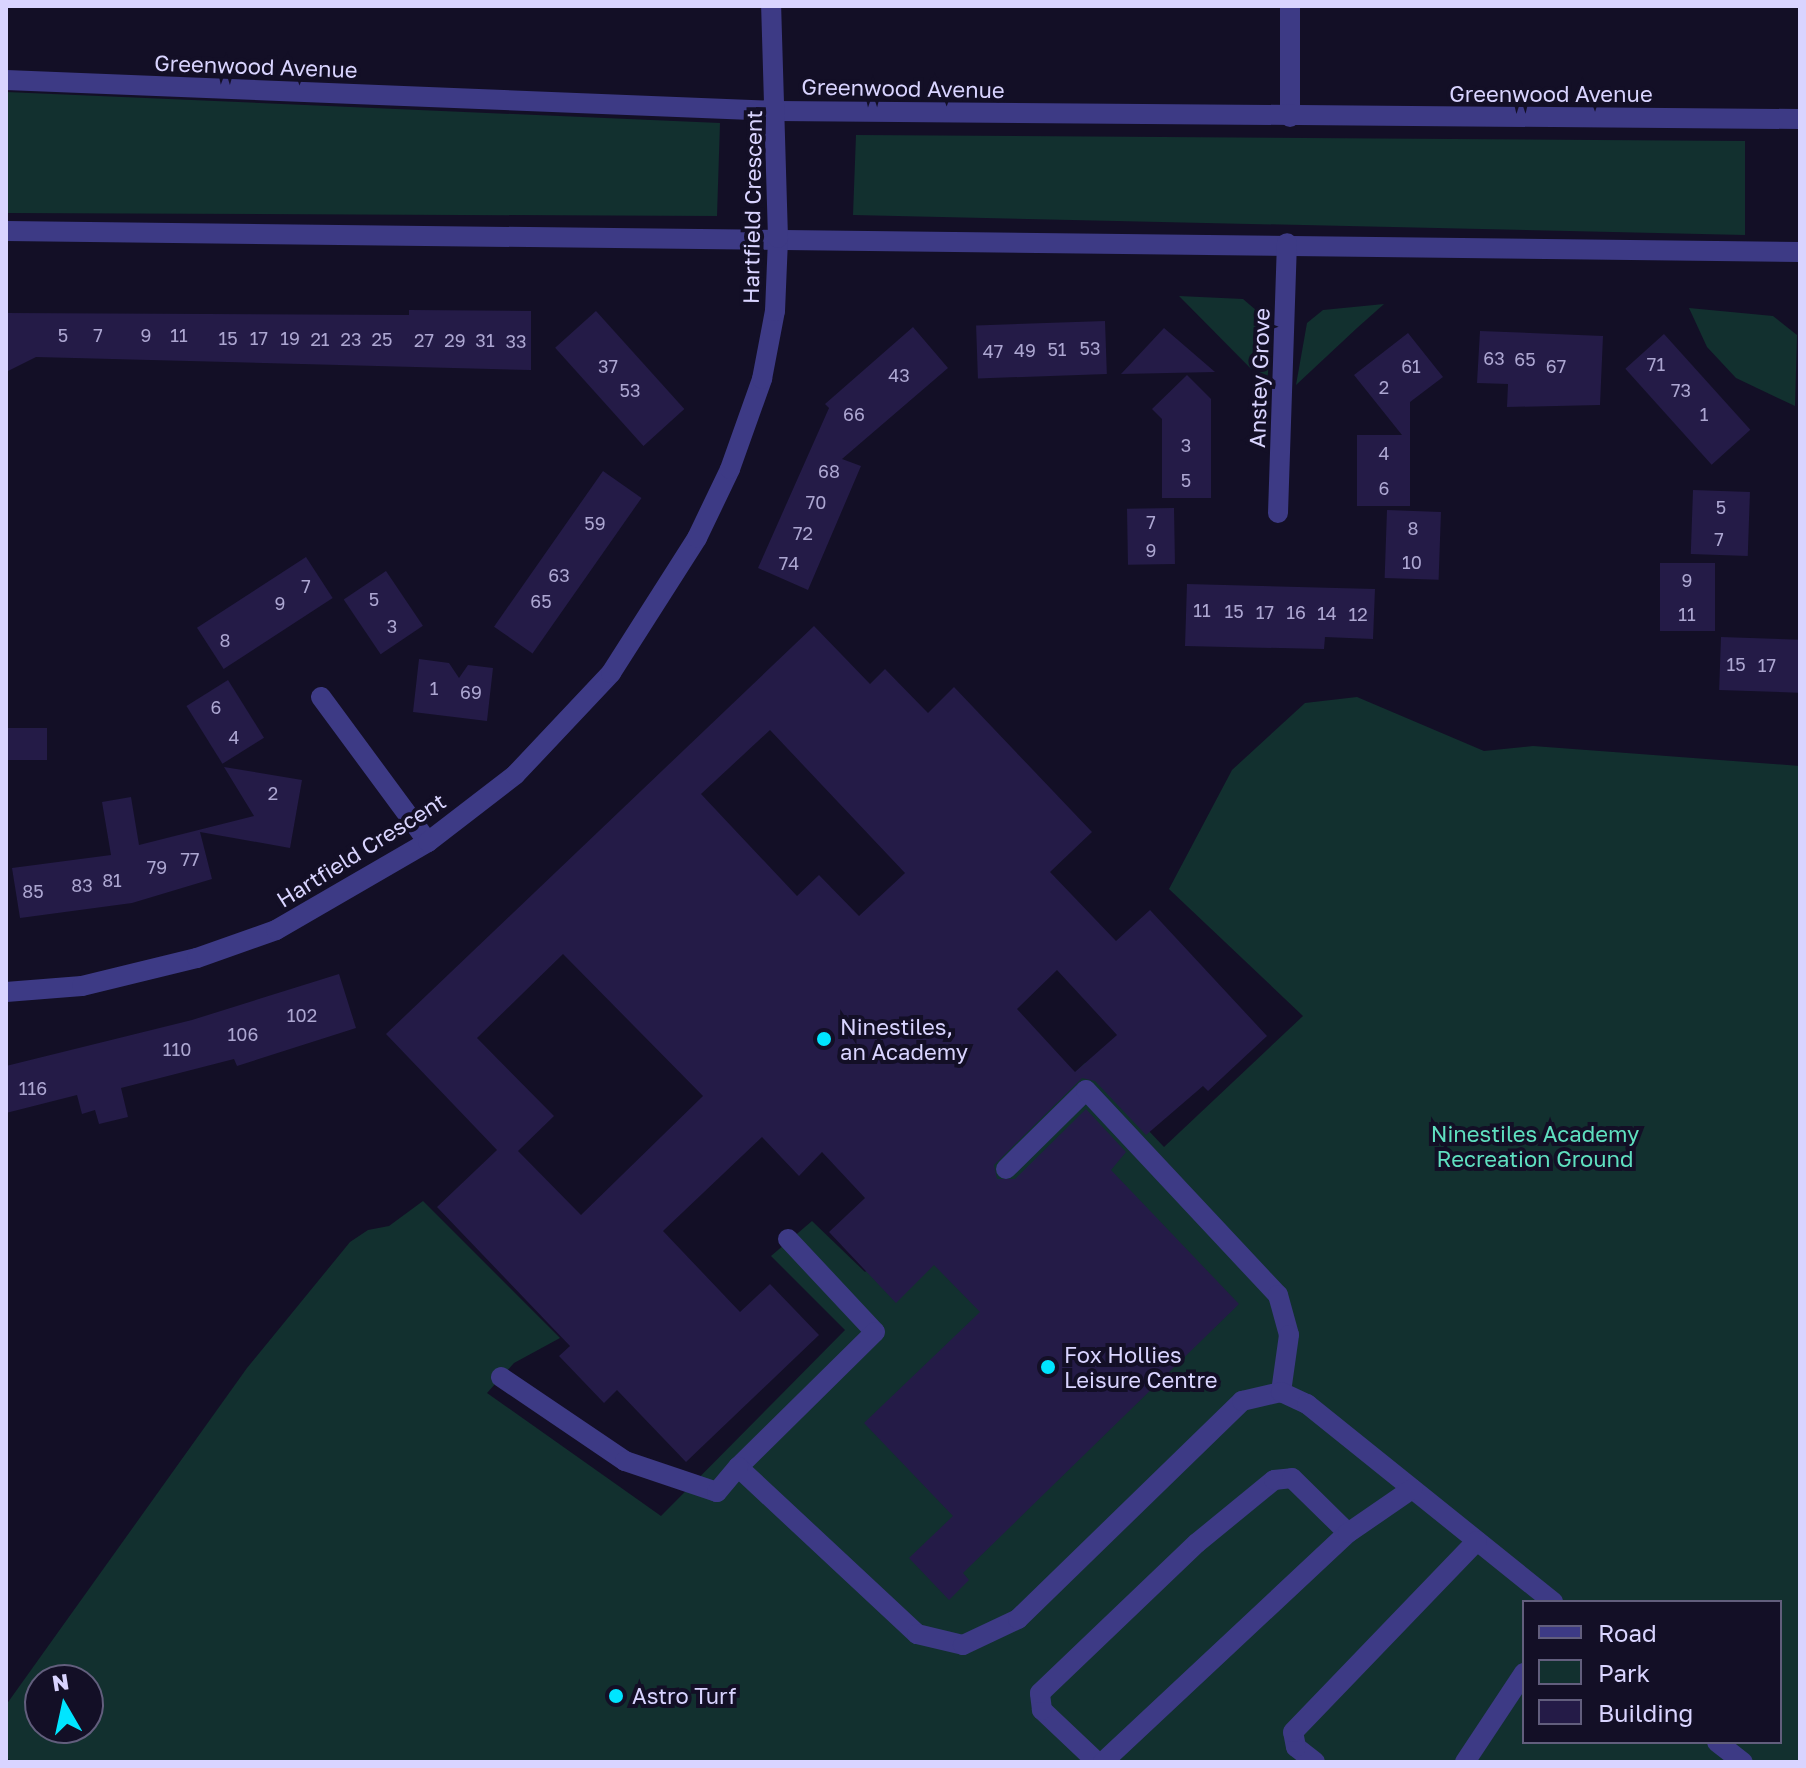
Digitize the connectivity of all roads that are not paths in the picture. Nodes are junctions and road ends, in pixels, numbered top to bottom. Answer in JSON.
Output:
{"nodes":[{"id":1,"x":771,"y":6,"type":"edge"},
{"id":2,"x":1290,"y":6,"type":"edge"},
{"id":3,"x":6,"y":80,"type":"edge"},
{"id":4,"x":777,"y":111,"type":"junction"},
{"id":5,"x":1290,"y":117,"type":"junction"},
{"id":6,"x":1800,"y":119,"type":"edge"},
{"id":7,"x":6,"y":231,"type":"edge"},
{"id":8,"x":778,"y":238,"type":"junction"},
{"id":9,"x":1287,"y":243,"type":"junction"},
{"id":10,"x":1800,"y":252,"type":"edge"},
{"id":11,"x":1278,"y":513,"type":"dead end"},
{"id":12,"x":321,"y":697,"type":"dead end"},
{"id":13,"x":428,"y":842,"type":"junction"},
{"id":14,"x":6,"y":992,"type":"edge"},
{"id":15,"x":1006,"y":1169,"type":"dead end"},
{"id":16,"x":788,"y":1239,"type":"dead end"},
{"id":17,"x":501,"y":1377,"type":"dead end"},
{"id":18,"x":1281,"y":1392,"type":"junction"},
{"id":19,"x":738,"y":1467,"type":"junction"},
{"id":20,"x":1412,"y":1489,"type":"junction"},
{"id":21,"x":1348,"y":1533,"type":"junction"},
{"id":22,"x":1477,"y":1541,"type":"junction"},
{"id":23,"x":1551,"y":1600,"type":"edge"},
{"id":24,"x":1522,"y":1676,"type":"edge"},
{"id":25,"x":1720,"y":1744,"type":"edge"},
{"id":26,"x":1097,"y":1762,"type":"edge"},
{"id":27,"x":1103,"y":1762,"type":"edge"},
{"id":28,"x":1315,"y":1762,"type":"edge"},
{"id":29,"x":1465,"y":1762,"type":"edge"},
{"id":30,"x":1743,"y":1762,"type":"edge"}],
"edges":[{"from":1,"to":4,"type":"street","name":"Hartfield Crescent"},
{"from":2,"to":5,"type":"street"},
{"from":3,"to":4,"type":"street","name":"Greenwood Avenue"},
{"from":4,"to":5,"type":"street","name":"Greenwood Avenue"},
{"from":4,"to":8,"type":"street","name":"Hartfield Crescent"},
{"from":5,"to":6,"type":"street","name":"Greenwood Avenue"},
{"from":7,"to":8,"type":"street"},
{"from":8,"to":9,"type":"street"},
{"from":8,"to":13,"type":"street","name":"Hartfield Crescent"},
{"from":9,"to":10,"type":"street"},
{"from":9,"to":11,"type":"street","name":"Anstey Grove"},
{"from":12,"to":13,"type":"street"},
{"from":13,"to":14,"type":"street","name":"Hartfield Crescent"},
{"from":15,"to":18,"type":"street"},
{"from":16,"to":19,"type":"street"},
{"from":17,"to":19,"type":"street"},
{"from":18,"to":19,"type":"street"},
{"from":18,"to":20,"type":"street"},
{"from":20,"to":21,"type":"street"},
{"from":20,"to":22,"type":"street"},
{"from":21,"to":26,"type":"street"},
{"from":21,"to":27,"type":"street"},
{"from":22,"to":23,"type":"street"},
{"from":22,"to":28,"type":"street"},
{"from":24,"to":29,"type":"street"},
{"from":25,"to":30,"type":"street"}]}
